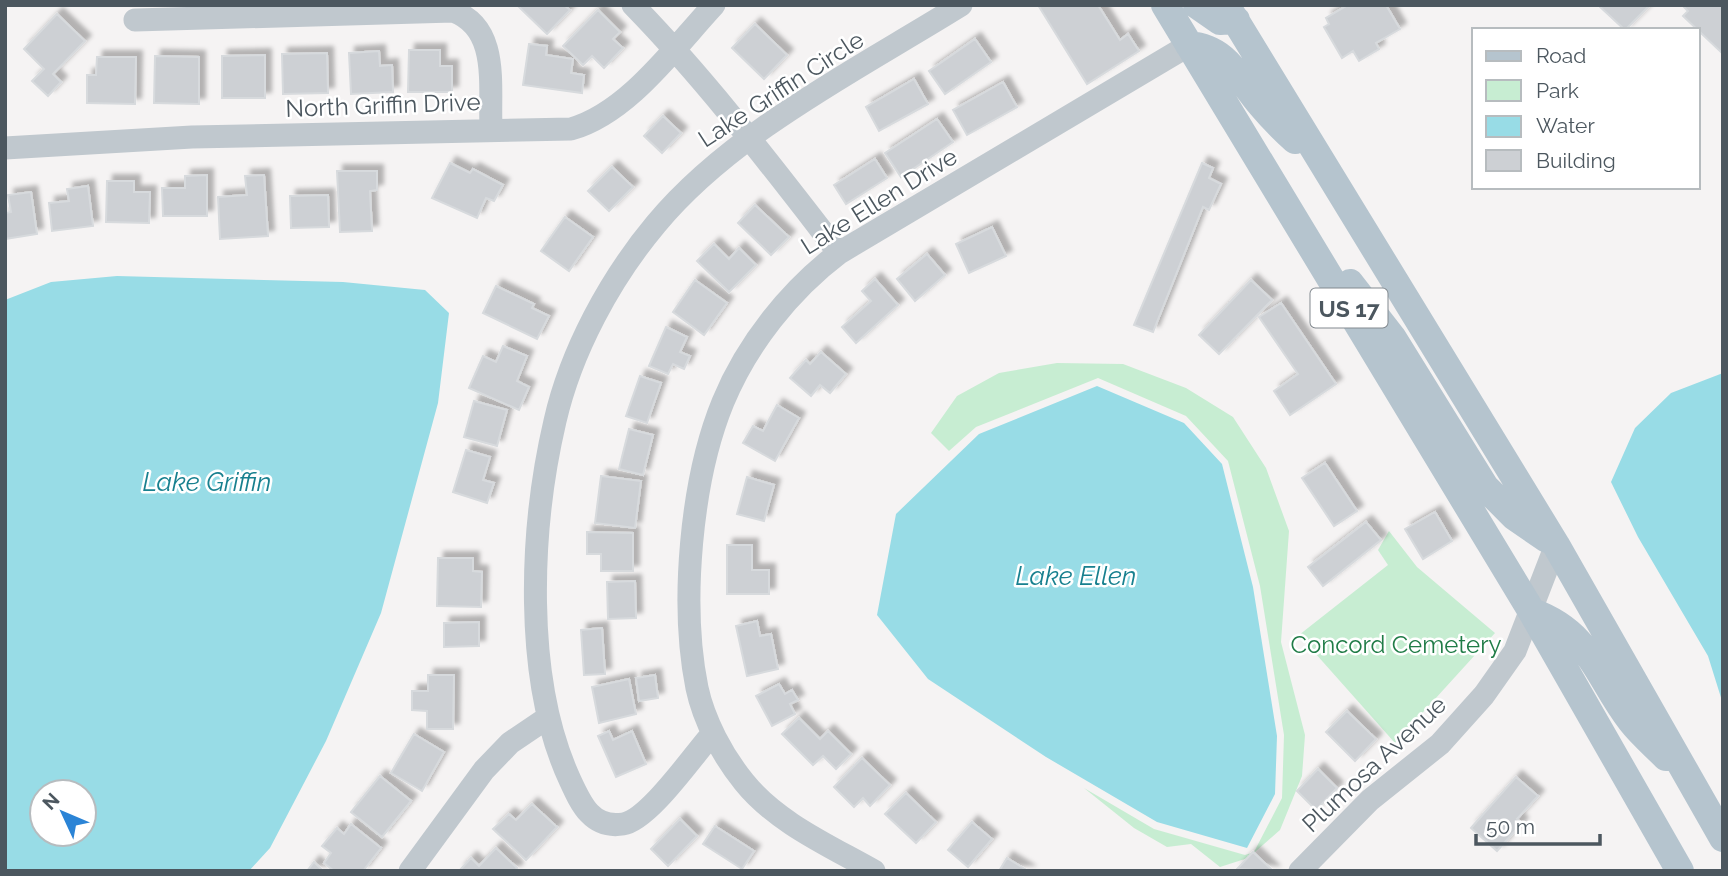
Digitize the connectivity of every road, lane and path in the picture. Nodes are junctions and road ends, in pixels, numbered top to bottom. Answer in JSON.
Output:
{"nodes":[{"id":1,"x":633,"y":5,"type":"edge"},
{"id":2,"x":714,"y":5,"type":"edge"},
{"id":3,"x":961,"y":5,"type":"edge"},
{"id":4,"x":1165,"y":5,"type":"edge"},
{"id":5,"x":1197,"y":5,"type":"edge"},
{"id":6,"x":413,"y":8,"type":"edge"},
{"id":7,"x":1231,"y":13,"type":"edge"},
{"id":8,"x":135,"y":20,"type":"dead end"},
{"id":9,"x":1189,"y":45,"type":"junction"},
{"id":10,"x":674,"y":47,"type":"junction"},
{"id":11,"x":491,"y":128,"type":"junction"},
{"id":12,"x":750,"y":137,"type":"junction"},
{"id":13,"x":5,"y":148,"type":"edge"},
{"id":14,"x":1331,"y":178,"type":"junction"},
{"id":15,"x":839,"y":253,"type":"junction"},
{"id":16,"x":1316,"y":254,"type":"junction"},
{"id":17,"x":1556,"y":545,"type":"junction"},
{"id":18,"x":1532,"y":612,"type":"junction"},
{"id":19,"x":547,"y":718,"type":"junction"},
{"id":20,"x":713,"y":733,"type":"junction"},
{"id":21,"x":1694,"y":786,"type":"junction"},
{"id":22,"x":1723,"y":838,"type":"edge"},
{"id":23,"x":410,"y":871,"type":"edge"},
{"id":24,"x":874,"y":871,"type":"edge"},
{"id":25,"x":1300,"y":871,"type":"edge"},
{"id":26,"x":1680,"y":871,"type":"edge"}],
"edges":[{"from":1,"to":10,"type":"street"},
{"from":2,"to":10,"type":"street","name":"North Griffin Drive"},
{"from":3,"to":12,"type":"street","name":"Lake Griffin Circle"},
{"from":4,"to":9,"type":"main road","number":"US 17"},
{"from":5,"to":7,"type":"main road"},
{"from":6,"to":8,"type":"street"},
{"from":6,"to":11,"type":"street"},
{"from":7,"to":14,"type":"main road","number":"US 17"},
{"from":9,"to":14,"type":"main road"},
{"from":9,"to":15,"type":"street","name":"Lake Ellen Drive"},
{"from":9,"to":16,"type":"main road","number":"US 17"},
{"from":10,"to":11,"type":"street","name":"North Griffin Drive"},
{"from":10,"to":12,"type":"street"},
{"from":11,"to":13,"type":"street","name":"North Griffin Drive"},
{"from":12,"to":15,"type":"street"},
{"from":12,"to":19,"type":"street","name":"Lake Griffin Circle"},
{"from":14,"to":17,"type":"main road","number":"US 17"},
{"from":15,"to":20,"type":"street","name":"Lake Ellen Drive"},
{"from":16,"to":17,"type":"main road"},
{"from":16,"to":18,"type":"main road","number":"US 17"},
{"from":17,"to":18,"type":"street","name":"Plumosa Avenue"},
{"from":17,"to":21,"type":"main road","number":"US 17"},
{"from":18,"to":21,"type":"main road"},
{"from":18,"to":25,"type":"street","name":"Plumosa Avenue"},
{"from":18,"to":26,"type":"main road","number":"US 17"},
{"from":19,"to":20,"type":"street","name":"Lake Griffin Circle"},
{"from":19,"to":23,"type":"street"},
{"from":20,"to":24,"type":"street","name":"Lake Ellen Drive"},
{"from":21,"to":22,"type":"main road","number":"US 17"}]}
